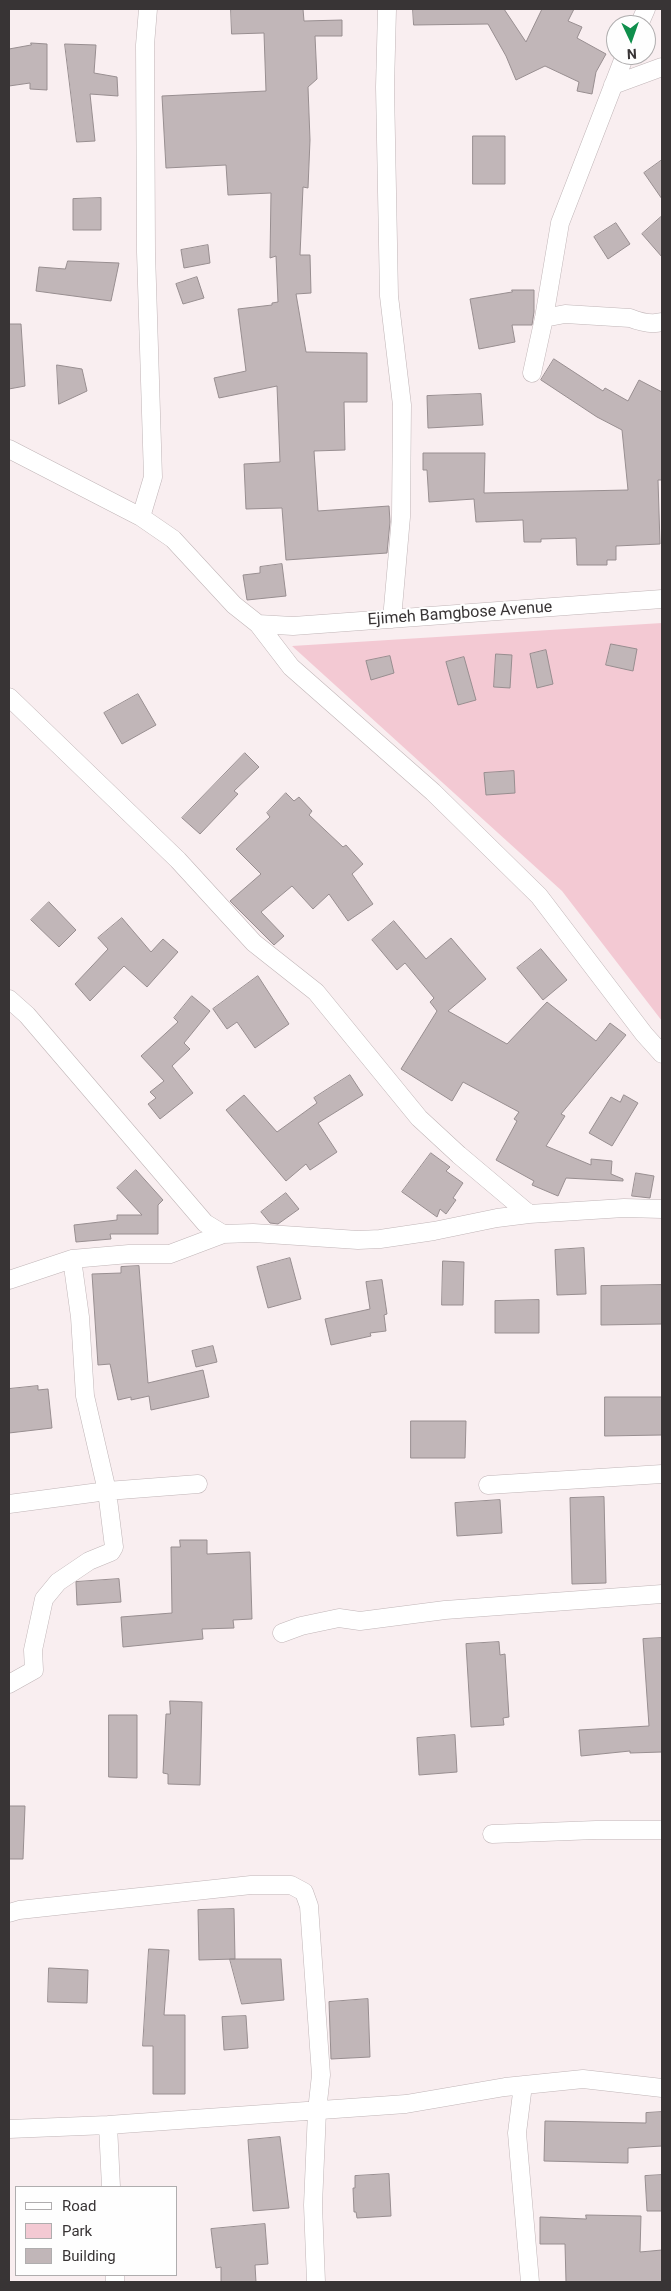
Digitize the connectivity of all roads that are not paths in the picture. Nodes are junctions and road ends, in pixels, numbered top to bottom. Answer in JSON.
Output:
{"nodes":[{"id":1,"x":148,"y":9,"type":"edge"},
{"id":2,"x":387,"y":9,"type":"edge"},
{"id":3,"x":621,"y":65,"type":"edge"},
{"id":4,"x":662,"y":66,"type":"edge"},
{"id":5,"x":613,"y":85,"type":"junction"},
{"id":6,"x":544,"y":318,"type":"junction"},
{"id":7,"x":662,"y":322,"type":"edge"},
{"id":8,"x":532,"y":373,"type":"dead end"},
{"id":9,"x":9,"y":449,"type":"edge"},
{"id":10,"x":141,"y":518,"type":"junction"},
{"id":11,"x":662,"y":599,"type":"edge"},
{"id":12,"x":392,"y":619,"type":"junction"},
{"id":13,"x":258,"y":624,"type":"junction"},
{"id":14,"x":9,"y":697,"type":"edge"},
{"id":15,"x":9,"y":1000,"type":"edge"},
{"id":16,"x":662,"y":1054,"type":"edge"},
{"id":17,"x":662,"y":1209,"type":"edge"},
{"id":18,"x":529,"y":1214,"type":"junction"},
{"id":19,"x":223,"y":1234,"type":"junction"},
{"id":20,"x":72,"y":1259,"type":"junction"},
{"id":21,"x":9,"y":1280,"type":"edge"},
{"id":22,"x":662,"y":1474,"type":"edge"},
{"id":23,"x":198,"y":1484,"type":"dead end"},
{"id":24,"x":488,"y":1485,"type":"dead end"},
{"id":25,"x":107,"y":1491,"type":"junction"},
{"id":26,"x":9,"y":1504,"type":"edge"},
{"id":27,"x":662,"y":1594,"type":"edge"},
{"id":28,"x":282,"y":1633,"type":"dead end"},
{"id":29,"x":9,"y":1684,"type":"edge"},
{"id":30,"x":662,"y":1830,"type":"edge"},
{"id":31,"x":492,"y":1834,"type":"dead end"},
{"id":32,"x":9,"y":1914,"type":"edge"},
{"id":33,"x":523,"y":2085,"type":"junction"},
{"id":34,"x":662,"y":2088,"type":"edge"},
{"id":35,"x":317,"y":2110,"type":"junction"},
{"id":36,"x":108,"y":2125,"type":"junction"},
{"id":37,"x":9,"y":2129,"type":"edge"},
{"id":38,"x":111,"y":2186,"type":"edge"},
{"id":39,"x":316,"y":2282,"type":"edge"},
{"id":40,"x":530,"y":2282,"type":"edge"}],
"edges":[{"from":1,"to":10,"type":"street"},
{"from":2,"to":12,"type":"street"},
{"from":3,"to":5,"type":"street"},
{"from":4,"to":5,"type":"street"},
{"from":5,"to":6,"type":"street"},
{"from":6,"to":7,"type":"street"},
{"from":6,"to":8,"type":"street"},
{"from":9,"to":10,"type":"street"},
{"from":10,"to":13,"type":"street"},
{"from":11,"to":12,"type":"street","name":"Ejimeh Bamgbose Avenue"},
{"from":12,"to":13,"type":"street","name":"Ejimeh Bamgbose Avenue"},
{"from":13,"to":16,"type":"street"},
{"from":14,"to":18,"type":"street"},
{"from":15,"to":19,"type":"street"},
{"from":17,"to":18,"type":"street"},
{"from":18,"to":19,"type":"street"},
{"from":19,"to":20,"type":"street"},
{"from":20,"to":21,"type":"street"},
{"from":20,"to":25,"type":"street"},
{"from":22,"to":24,"type":"street"},
{"from":23,"to":25,"type":"street"},
{"from":25,"to":26,"type":"street"},
{"from":25,"to":29,"type":"street"},
{"from":27,"to":28,"type":"street"},
{"from":30,"to":31,"type":"street"},
{"from":32,"to":35,"type":"street"},
{"from":33,"to":34,"type":"street"},
{"from":33,"to":35,"type":"street"},
{"from":33,"to":40,"type":"street"},
{"from":35,"to":36,"type":"street"},
{"from":35,"to":39,"type":"street"},
{"from":36,"to":37,"type":"street"},
{"from":36,"to":38,"type":"street"}]}
